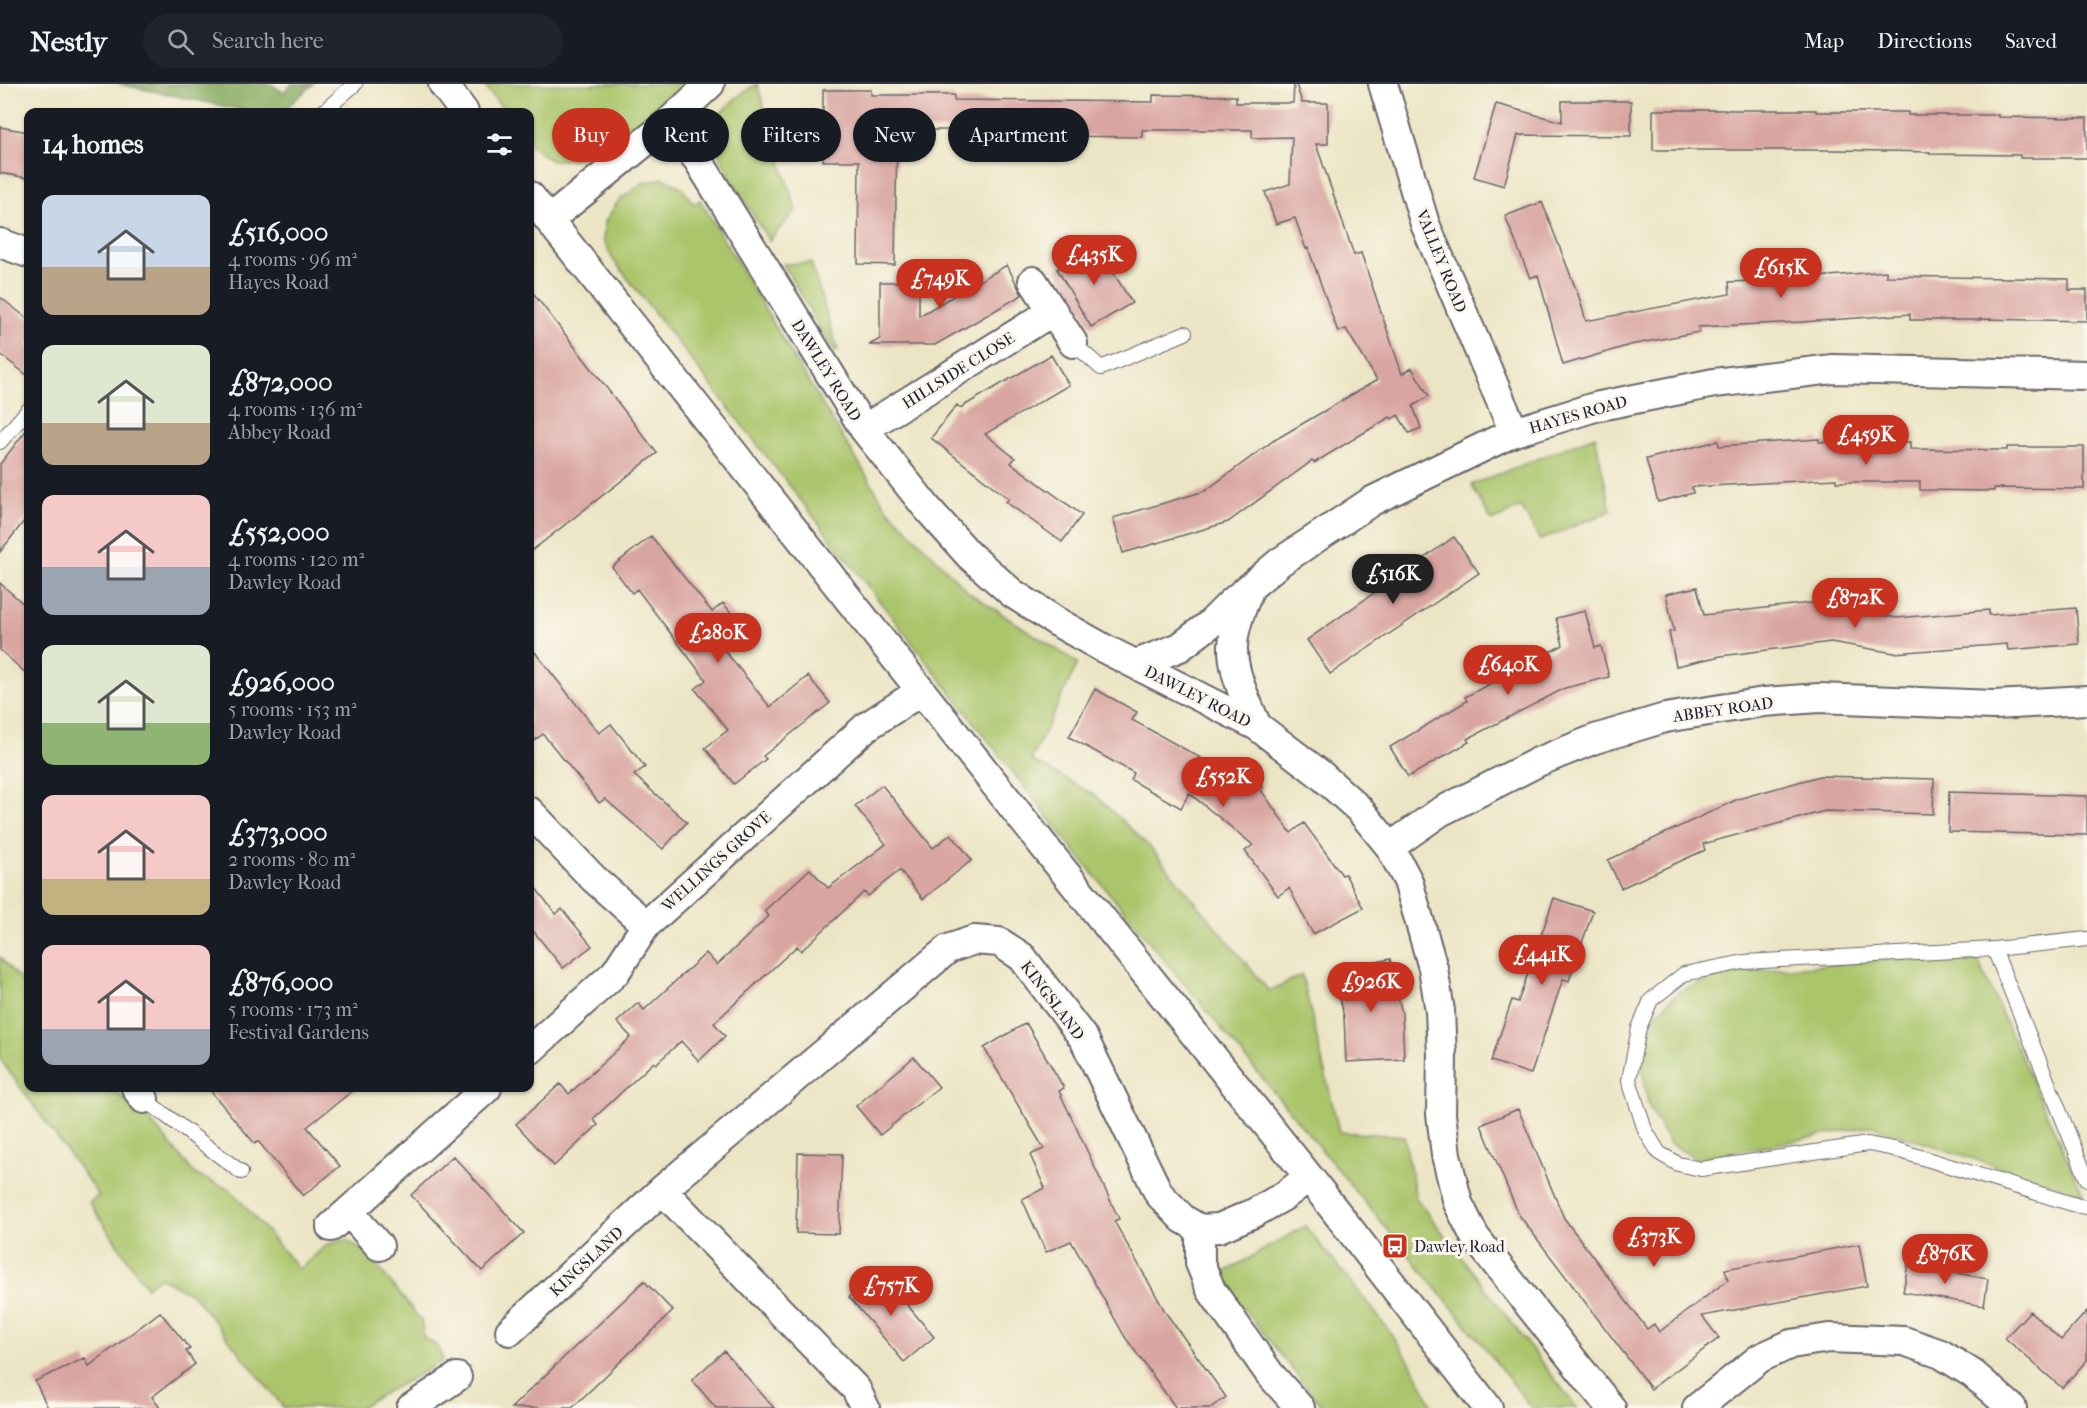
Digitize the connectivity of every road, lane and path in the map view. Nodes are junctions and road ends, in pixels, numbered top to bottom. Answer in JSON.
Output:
{"nodes":[{"id":1,"x":355,"y":84,"type":"edge"},
{"id":2,"x":443,"y":84,"type":"edge"},
{"id":3,"x":710,"y":84,"type":"edge"},
{"id":4,"x":1383,"y":84,"type":"edge"},
{"id":5,"x":328,"y":108,"type":"edge"},
{"id":6,"x":461,"y":108,"type":"edge"},
{"id":7,"x":684,"y":108,"type":"edge"},
{"id":8,"x":642,"y":144,"type":"edge"},
{"id":9,"x":699,"y":162,"type":"edge"},
{"id":10,"x":534,"y":201,"type":"edge"},
{"id":11,"x":549,"y":220,"type":"junction"},
{"id":12,"x":0,"y":243,"type":"edge"},
{"id":13,"x":24,"y":252,"type":"edge"},
{"id":14,"x":1033,"y":281,"type":"dead end"},
{"id":15,"x":1053,"y":311,"type":"junction"},
{"id":16,"x":1185,"y":333,"type":"dead end"},
{"id":17,"x":1073,"y":343,"type":"joint"},
{"id":18,"x":2087,"y":375,"type":"edge"},
{"id":19,"x":24,"y":415,"type":"edge"},
{"id":20,"x":864,"y":429,"type":"junction"},
{"id":21,"x":1514,"y":432,"type":"junction"},
{"id":22,"x":0,"y":442,"type":"edge"},
{"id":23,"x":1251,"y":586,"type":"junction"},
{"id":24,"x":1136,"y":664,"type":"junction"},
{"id":25,"x":921,"y":691,"type":"junction"},
{"id":26,"x":2087,"y":700,"type":"edge"},
{"id":27,"x":1257,"y":726,"type":"junction"},
{"id":28,"x":534,"y":816,"type":"edge"},
{"id":29,"x":1390,"y":847,"type":"junction"},
{"id":30,"x":646,"y":925,"type":"junction"},
{"id":31,"x":2087,"y":939,"type":"edge"},
{"id":32,"x":1994,"y":949,"type":"junction"},
{"id":33,"x":534,"y":1046,"type":"edge"},
{"id":34,"x":483,"y":1092,"type":"edge"},
{"id":35,"x":140,"y":1093,"type":"edge"},
{"id":36,"x":240,"y":1172,"type":"dead end"},
{"id":37,"x":1309,"y":1177,"type":"junction"},
{"id":38,"x":2087,"y":1179,"type":"edge"},
{"id":39,"x":662,"y":1190,"type":"junction"},
{"id":40,"x":2087,"y":1207,"type":"edge"},
{"id":41,"x":1200,"y":1229,"type":"junction"},
{"id":42,"x":379,"y":1246,"type":"dead end"},
{"id":43,"x":510,"y":1331,"type":"dead end"},
{"id":44,"x":458,"y":1377,"type":"dead end"},
{"id":45,"x":411,"y":1408,"type":"edge"},
{"id":46,"x":865,"y":1408,"type":"edge"},
{"id":47,"x":1300,"y":1408,"type":"edge"},
{"id":48,"x":1488,"y":1408,"type":"edge"},
{"id":49,"x":1611,"y":1408,"type":"edge"},
{"id":50,"x":1697,"y":1408,"type":"edge"},
{"id":51,"x":2012,"y":1408,"type":"edge"}],
"edges":[{"from":1,"to":5,"type":"lane"},
{"from":2,"to":6,"type":"street"},
{"from":3,"to":7,"type":"street"},
{"from":4,"to":21,"type":"street","name":"VALLEY ROAD"},
{"from":8,"to":11,"type":"street"},
{"from":9,"to":20,"type":"street","name":"DAWLEY ROAD"},
{"from":10,"to":11,"type":"street"},
{"from":11,"to":25,"type":"street"},
{"from":12,"to":13,"type":"street"},
{"from":14,"to":15,"type":"street"},
{"from":15,"to":17,"type":"street"},
{"from":15,"to":20,"type":"street","name":"HILLSIDE CLOSE"},
{"from":16,"to":17,"type":"lane"},
{"from":18,"to":21,"type":"street","name":"HAYES ROAD"},
{"from":19,"to":22,"type":"lane"},
{"from":20,"to":24,"type":"street","name":"DAWLEY ROAD"},
{"from":21,"to":23,"type":"street","name":"HAYES ROAD"},
{"from":23,"to":24,"type":"street","name":"HAYES ROAD"},
{"from":23,"to":27,"type":"street"},
{"from":24,"to":27,"type":"street","name":"DAWLEY ROAD"},
{"from":25,"to":30,"type":"street","name":"WELLINGS GROVE"},
{"from":25,"to":37,"type":"street"},
{"from":26,"to":29,"type":"street","name":"ABBEY ROAD"},
{"from":27,"to":29,"type":"street","name":"DAWLEY ROAD"},
{"from":28,"to":30,"type":"street"},
{"from":29,"to":49,"type":"street","name":"DAWLEY ROAD"},
{"from":30,"to":33,"type":"street","name":"WELLINGS GROVE"},
{"from":31,"to":32,"type":"lane"},
{"from":32,"to":38,"type":"lane"},
{"from":32,"to":40,"type":"lane"},
{"from":34,"to":42,"type":"street"},
{"from":35,"to":36,"type":"lane"},
{"from":37,"to":41,"type":"street"},
{"from":37,"to":48,"type":"street"},
{"from":39,"to":41,"type":"street","name":"KINGSLAND"},
{"from":39,"to":43,"type":"street","name":"KINGSLAND"},
{"from":39,"to":46,"type":"street"},
{"from":41,"to":47,"type":"street"},
{"from":44,"to":45,"type":"street"},
{"from":50,"to":51,"type":"street"}]}
